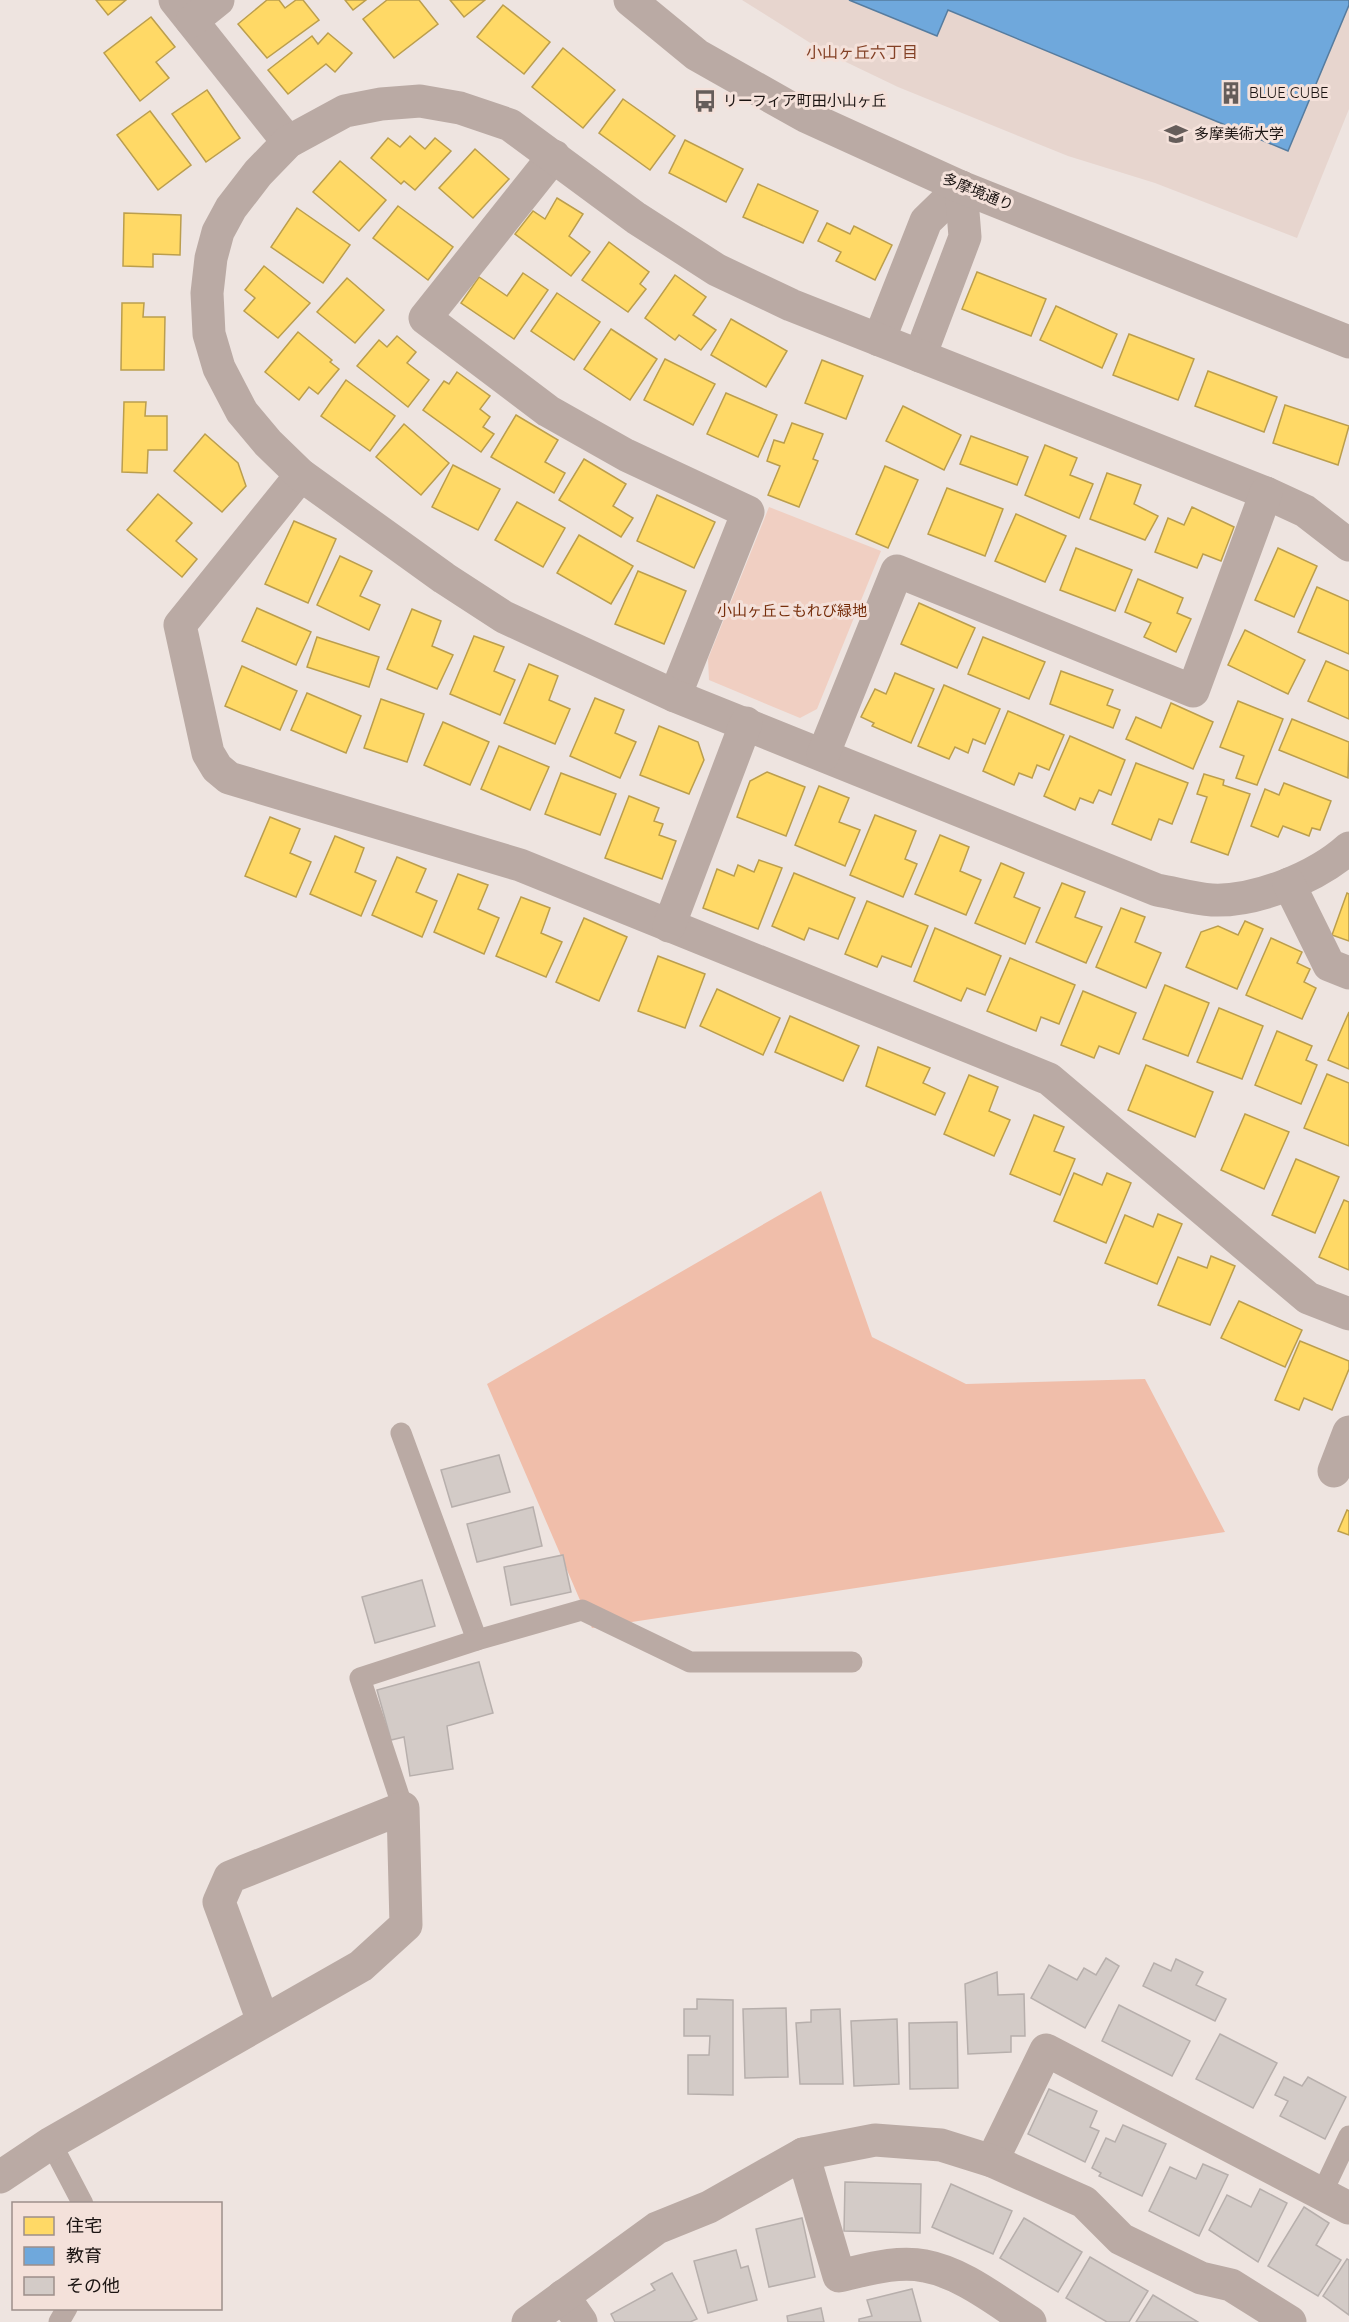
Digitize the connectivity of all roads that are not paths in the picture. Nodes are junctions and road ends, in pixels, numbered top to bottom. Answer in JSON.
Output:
{"nodes":[{"id":1,"x":218,"y":0,"type":"edge"},
{"id":2,"x":630,"y":0,"type":"edge"},
{"id":3,"x":184,"y":10,"type":"edge"},
{"id":4,"x":288,"y":142,"type":"junction"},
{"id":5,"x":554,"y":156,"type":"junction"},
{"id":6,"x":961,"y":187,"type":"junction"},
{"id":7,"x":879,"y":340,"type":"junction"},
{"id":8,"x":1349,"y":342,"type":"edge"},
{"id":9,"x":920,"y":356,"type":"junction"},
{"id":10,"x":301,"y":475,"type":"junction"},
{"id":11,"x":1266,"y":493,"type":"junction"},
{"id":12,"x":1349,"y":545,"type":"edge"},
{"id":13,"x":675,"y":696,"type":"junction"},
{"id":14,"x":746,"y":723,"type":"junction"},
{"id":15,"x":823,"y":755,"type":"junction"},
{"id":16,"x":1349,"y":848,"type":"edge"},
{"id":17,"x":1289,"y":884,"type":"junction"},
{"id":18,"x":669,"y":926,"type":"junction"},
{"id":19,"x":1349,"y":973,"type":"edge"},
{"id":20,"x":1349,"y":1314,"type":"edge"},
{"id":21,"x":1349,"y":1432,"type":"edge"},
{"id":22,"x":400,"y":1433,"type":"dead end"},
{"id":23,"x":1334,"y":1471,"type":"dead end"},
{"id":24,"x":477,"y":1640,"type":"junction"},
{"id":25,"x":852,"y":1662,"type":"dead end"},
{"id":26,"x":403,"y":1808,"type":"junction"},
{"id":27,"x":263,"y":2021,"type":"junction"},
{"id":28,"x":1349,"y":2136,"type":"edge"},
{"id":29,"x":51,"y":2144,"type":"junction"},
{"id":30,"x":803,"y":2154,"type":"junction"},
{"id":31,"x":992,"y":2161,"type":"junction"},
{"id":32,"x":0,"y":2177,"type":"edge"},
{"id":33,"x":1336,"y":2200,"type":"edge"},
{"id":34,"x":82,"y":2202,"type":"edge"},
{"id":35,"x":572,"y":2309,"type":"edge"},
{"id":36,"x":528,"y":2322,"type":"edge"},
{"id":37,"x":1030,"y":2322,"type":"edge"},
{"id":38,"x":1290,"y":2322,"type":"edge"}],
"edges":[{"from":1,"to":3,"type":"street"},
{"from":2,"to":6,"type":"street","name":"多摩境通り"},
{"from":3,"to":4,"type":"street"},
{"from":4,"to":5,"type":"street"},
{"from":4,"to":10,"type":"street"},
{"from":5,"to":7,"type":"street"},
{"from":5,"to":13,"type":"street"},
{"from":6,"to":7,"type":"street"},
{"from":6,"to":8,"type":"street","name":"多摩境通り"},
{"from":6,"to":9,"type":"street"},
{"from":7,"to":9,"type":"street"},
{"from":9,"to":11,"type":"street"},
{"from":10,"to":13,"type":"street"},
{"from":10,"to":18,"type":"street"},
{"from":11,"to":12,"type":"street"},
{"from":11,"to":15,"type":"street"},
{"from":13,"to":14,"type":"street"},
{"from":14,"to":15,"type":"street"},
{"from":14,"to":18,"type":"street"},
{"from":15,"to":17,"type":"street"},
{"from":16,"to":17,"type":"street"},
{"from":17,"to":19,"type":"street"},
{"from":18,"to":20,"type":"street"},
{"from":21,"to":23,"type":"street"},
{"from":22,"to":24,"type":"lane"},
{"from":24,"to":25,"type":"lane"},
{"from":24,"to":26,"type":"lane"},
{"from":26,"to":27,"type":"street"},
{"from":26,"to":27,"type":"street"},
{"from":27,"to":29,"type":"street"},
{"from":28,"to":33,"type":"lane"},
{"from":29,"to":32,"type":"street"},
{"from":29,"to":34,"type":"lane"},
{"from":30,"to":31,"type":"street"},
{"from":30,"to":35,"type":"street"},
{"from":30,"to":37,"type":"street"},
{"from":31,"to":33,"type":"street"},
{"from":31,"to":38,"type":"street"},
{"from":35,"to":36,"type":"street"}]}
